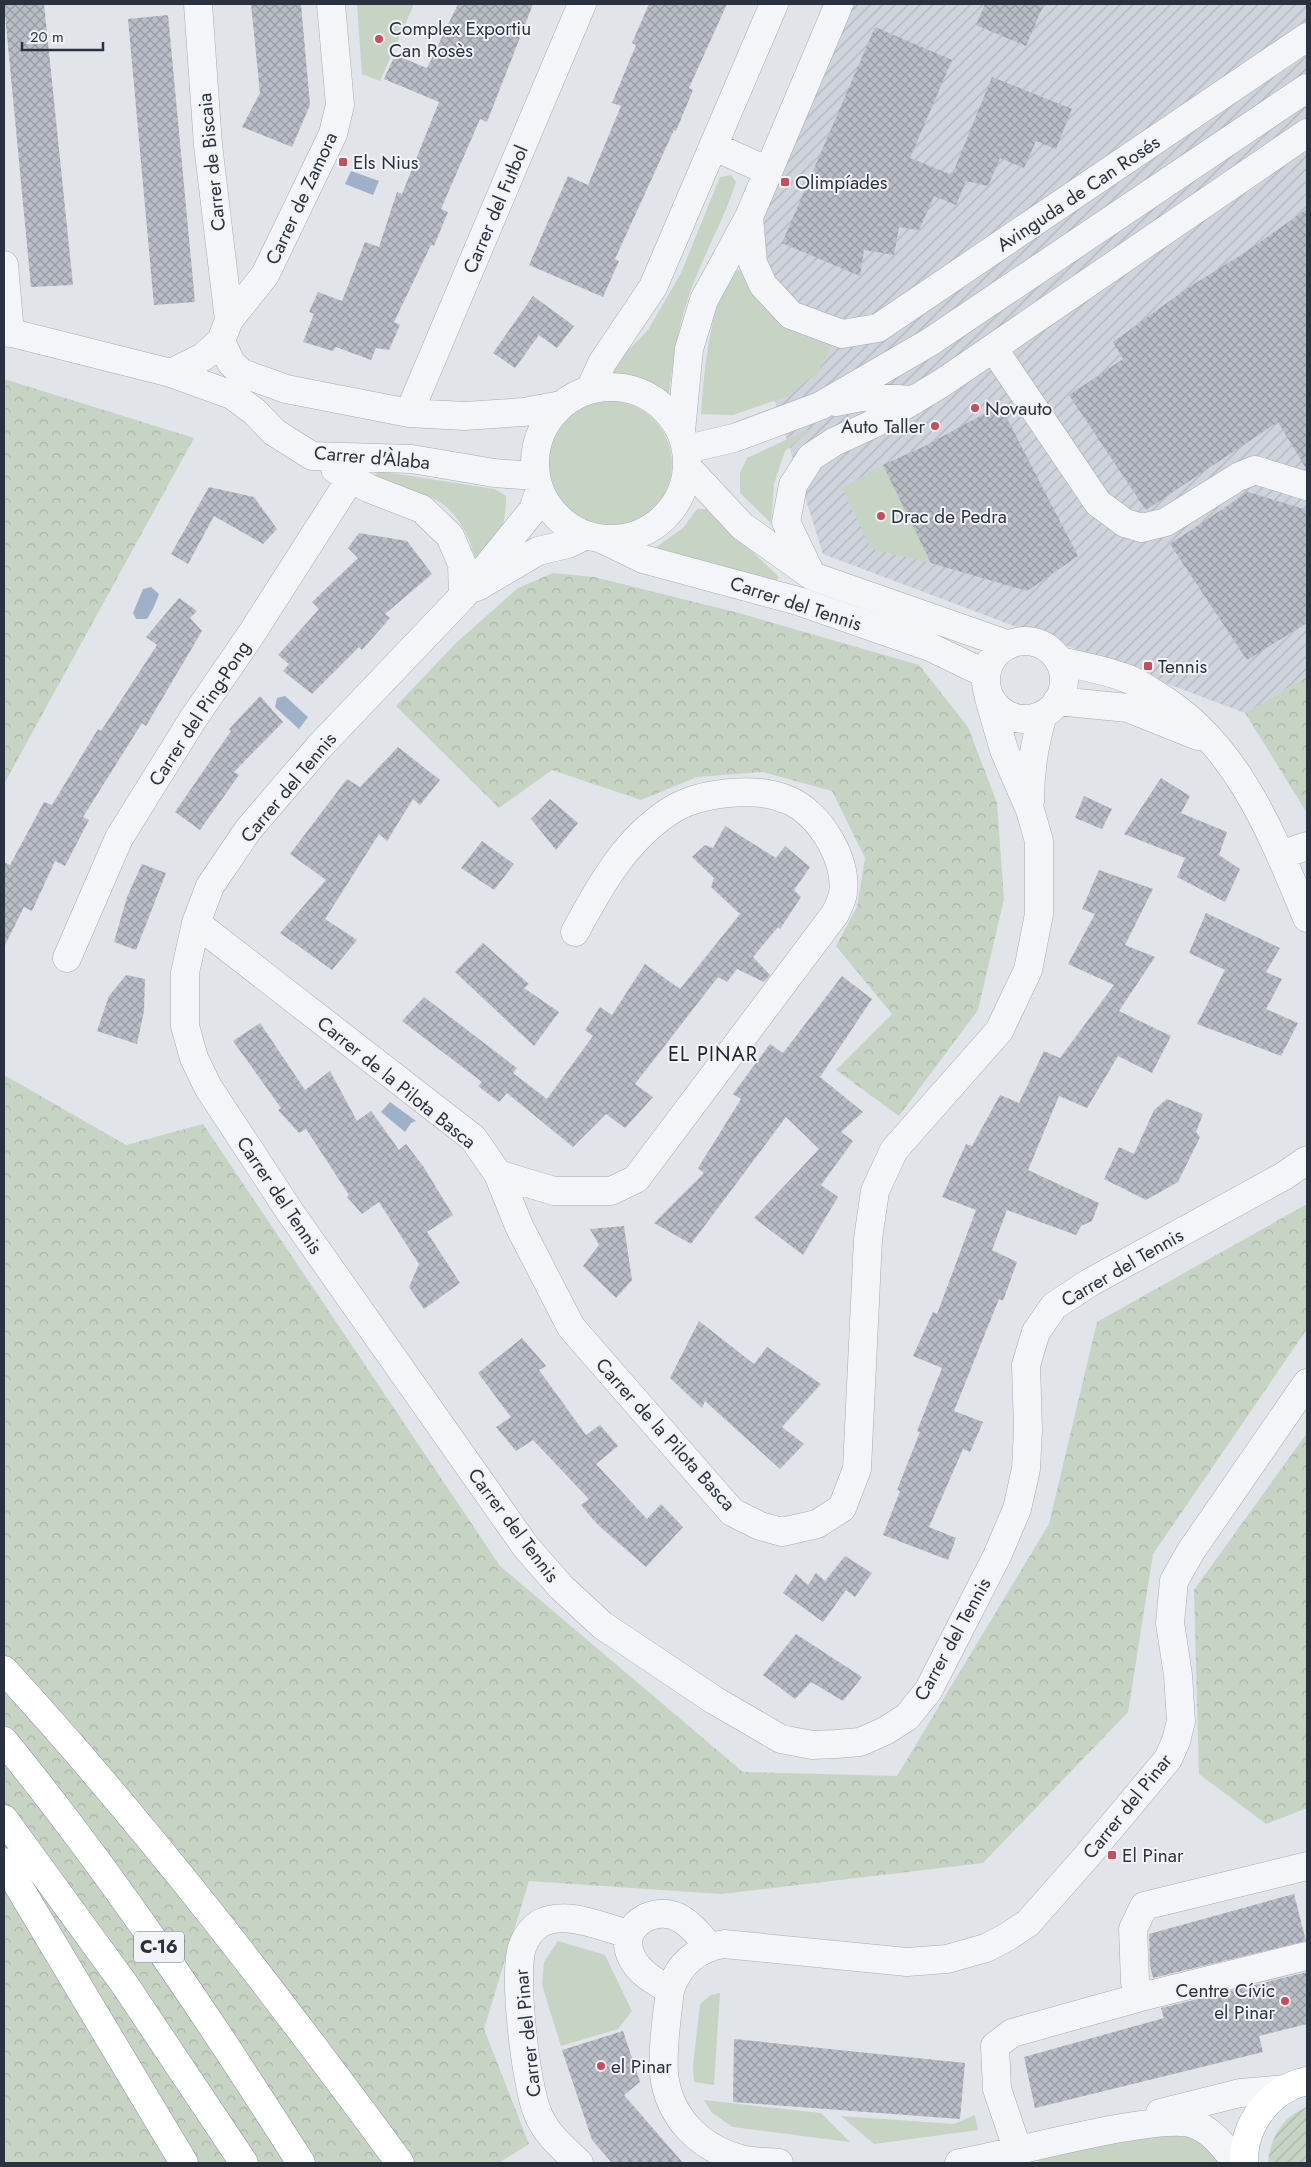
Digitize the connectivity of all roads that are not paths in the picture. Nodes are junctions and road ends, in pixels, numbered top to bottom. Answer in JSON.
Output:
{"nodes":[{"id":1,"x":198,"y":4,"type":"edge"},
{"id":2,"x":331,"y":4,"type":"edge"},
{"id":3,"x":582,"y":4,"type":"edge"},
{"id":4,"x":774,"y":4,"type":"edge"},
{"id":5,"x":839,"y":4,"type":"edge"},
{"id":6,"x":1307,"y":37,"type":"edge"},
{"id":7,"x":1307,"y":88,"type":"edge"},
{"id":8,"x":1307,"y":132,"type":"edge"},
{"id":9,"x":713,"y":146,"type":"junction"},
{"id":10,"x":768,"y":171,"type":"junction"},
{"id":11,"x":749,"y":217,"type":"junction"},
{"id":12,"x":4,"y":265,"type":"edge"},
{"id":13,"x":225,"y":331,"type":"junction"},
{"id":14,"x":7,"y":332,"type":"edge"},
{"id":15,"x":842,"y":334,"type":"junction"},
{"id":16,"x":930,"y":342,"type":"junction"},
{"id":17,"x":994,"y":348,"type":"junction"},
{"id":18,"x":171,"y":373,"type":"junction"},
{"id":19,"x":590,"y":389,"type":"junction"},
{"id":20,"x":914,"y":400,"type":"junction"},
{"id":21,"x":561,"y":405,"type":"junction"},
{"id":22,"x":820,"y":406,"type":"junction"},
{"id":23,"x":409,"y":413,"type":"junction"},
{"id":24,"x":685,"y":449,"type":"junction"},
{"id":25,"x":312,"y":456,"type":"junction"},
{"id":26,"x":351,"y":478,"type":"junction"},
{"id":27,"x":537,"y":484,"type":"junction"},
{"id":28,"x":1307,"y":486,"type":"edge"},
{"id":29,"x":594,"y":538,"type":"junction"},
{"id":30,"x":812,"y":576,"type":"junction"},
{"id":31,"x":463,"y":596,"type":"junction"},
{"id":32,"x":1008,"y":644,"type":"junction"},
{"id":33,"x":1059,"y":661,"type":"junction"},
{"id":34,"x":987,"y":686,"type":"junction"},
{"id":35,"x":1050,"y":708,"type":"junction"},
{"id":36,"x":1209,"y":739,"type":"junction"},
{"id":37,"x":1030,"y":810,"type":"junction"},
{"id":38,"x":1307,"y":846,"type":"edge"},
{"id":39,"x":1280,"y":855,"type":"junction"},
{"id":40,"x":1307,"y":918,"type":"edge"},
{"id":41,"x":196,"y":923,"type":"junction"},
{"id":42,"x":575,"y":932,"type":"dead end"},
{"id":43,"x":67,"y":958,"type":"dead end"},
{"id":44,"x":1307,"y":1160,"type":"edge"},
{"id":45,"x":498,"y":1174,"type":"junction"},
{"id":46,"x":1307,"y":1383,"type":"edge"},
{"id":47,"x":4,"y":1670,"type":"edge"},
{"id":48,"x":4,"y":1741,"type":"edge"},
{"id":49,"x":4,"y":1819,"type":"edge"},
{"id":50,"x":4,"y":1862,"type":"edge"},
{"id":51,"x":1307,"y":1866,"type":"edge"},
{"id":52,"x":628,"y":1934,"type":"junction"},
{"id":53,"x":709,"y":1946,"type":"junction"},
{"id":54,"x":1306,"y":1956,"type":"edge"},
{"id":55,"x":670,"y":1990,"type":"junction"},
{"id":56,"x":1141,"y":1997,"type":"junction"},
{"id":57,"x":1296,"y":2085,"type":"edge"},
{"id":58,"x":1116,"y":2129,"type":"junction"},
{"id":59,"x":1018,"y":2152,"type":"junction"},
{"id":60,"x":184,"y":2163,"type":"edge"},
{"id":61,"x":244,"y":2163,"type":"edge"},
{"id":62,"x":301,"y":2163,"type":"edge"},
{"id":63,"x":400,"y":2163,"type":"edge"},
{"id":64,"x":578,"y":2163,"type":"edge"},
{"id":65,"x":779,"y":2163,"type":"edge"},
{"id":66,"x":959,"y":2163,"type":"edge"},
{"id":67,"x":1237,"y":2163,"type":"edge"},
{"id":68,"x":1244,"y":2163,"type":"edge"}],
"edges":[{"from":1,"to":13,"type":"street","name":"Carrer de Biscaia"},
{"from":2,"to":13,"type":"street","name":"Carrer de Zamora"},
{"from":3,"to":23,"type":"street","name":"Carrer del Futbol"},
{"from":4,"to":9,"type":"street"},
{"from":5,"to":10,"type":"street"},
{"from":6,"to":15,"type":"street","name":"Avinguda de Can Rosés"},
{"from":7,"to":16,"type":"street"},
{"from":8,"to":17,"type":"street"},
{"from":9,"to":10,"type":"street"},
{"from":9,"to":19,"type":"street"},
{"from":10,"to":11,"type":"street"},
{"from":11,"to":15,"type":"street"},
{"from":11,"to":24,"type":"street"},
{"from":12,"to":14,"type":"street"},
{"from":13,"to":18,"type":"street"},
{"from":13,"to":23,"type":"street"},
{"from":14,"to":18,"type":"street","name":"Carrer d'Àlaba"},
{"from":15,"to":16,"type":"street"},
{"from":16,"to":22,"type":"street"},
{"from":17,"to":20,"type":"street"},
{"from":17,"to":28,"type":"street"},
{"from":18,"to":25,"type":"street","name":"Carrer d'Àlaba"},
{"from":19,"to":21,"type":"street"},
{"from":19,"to":24,"type":"street"},
{"from":20,"to":22,"type":"street"},
{"from":20,"to":30,"type":"street"},
{"from":21,"to":23,"type":"street"},
{"from":21,"to":27,"type":"street"},
{"from":22,"to":24,"type":"street"},
{"from":24,"to":29,"type":"street"},
{"from":24,"to":30,"type":"street","name":"Carrer del Tennis"},
{"from":25,"to":26,"type":"street"},
{"from":25,"to":27,"type":"street","name":"Carrer d'Àlaba"},
{"from":26,"to":31,"type":"street"},
{"from":26,"to":43,"type":"street","name":"Carrer del Ping-Pong"},
{"from":27,"to":29,"type":"street"},
{"from":27,"to":31,"type":"street","name":"Carrer del Tennis"},
{"from":29,"to":31,"type":"street","name":"Carrer del Tennis"},
{"from":29,"to":34,"type":"street","name":"Carrer del Tennis"},
{"from":30,"to":32,"type":"street","name":"Carrer del Tennis"},
{"from":31,"to":41,"type":"street","name":"Carrer del Tennis"},
{"from":32,"to":33,"type":"street","name":"Carrer del Tennis"},
{"from":32,"to":34,"type":"street"},
{"from":33,"to":35,"type":"street"},
{"from":33,"to":36,"type":"street","name":"Carrer del Tennis"},
{"from":34,"to":35,"type":"street","name":"Carrer del Tennis"},
{"from":34,"to":37,"type":"street","name":"Carrer de la Pilota Basca"},
{"from":35,"to":36,"type":"street","name":"Carrer del Tennis"},
{"from":35,"to":37,"type":"street","name":"Carrer de la Pilota Basca"},
{"from":36,"to":39,"type":"street","name":"Carrer del Tennis"},
{"from":37,"to":45,"type":"street","name":"Carrer de la Pilota Basca"},
{"from":38,"to":39,"type":"street"},
{"from":39,"to":40,"type":"street","name":"Carrer del Tennis"},
{"from":41,"to":44,"type":"street","name":"Carrer del Tennis"},
{"from":41,"to":45,"type":"street","name":"Carrer de la Pilota Basca"},
{"from":42,"to":45,"type":"street"},
{"from":46,"to":53,"type":"street","name":"Carrer del Pinar"},
{"from":47,"to":63,"type":"main road"},
{"from":48,"to":62,"type":"main road","number":"C-16"},
{"from":49,"to":61,"type":"main road","number":"C-16"},
{"from":50,"to":60,"type":"main road"},
{"from":51,"to":56,"type":"street"},
{"from":52,"to":53,"type":"street"},
{"from":52,"to":55,"type":"street"},
{"from":52,"to":64,"type":"street","name":"Carrer del Pinar"},
{"from":53,"to":55,"type":"street"},
{"from":54,"to":56,"type":"street"},
{"from":55,"to":65,"type":"street"},
{"from":56,"to":59,"type":"street"},
{"from":57,"to":58,"type":"street"},
{"from":57,"to":68,"type":"main road"},
{"from":58,"to":59,"type":"street"},
{"from":58,"to":67,"type":"street"},
{"from":59,"to":66,"type":"street"}]}
